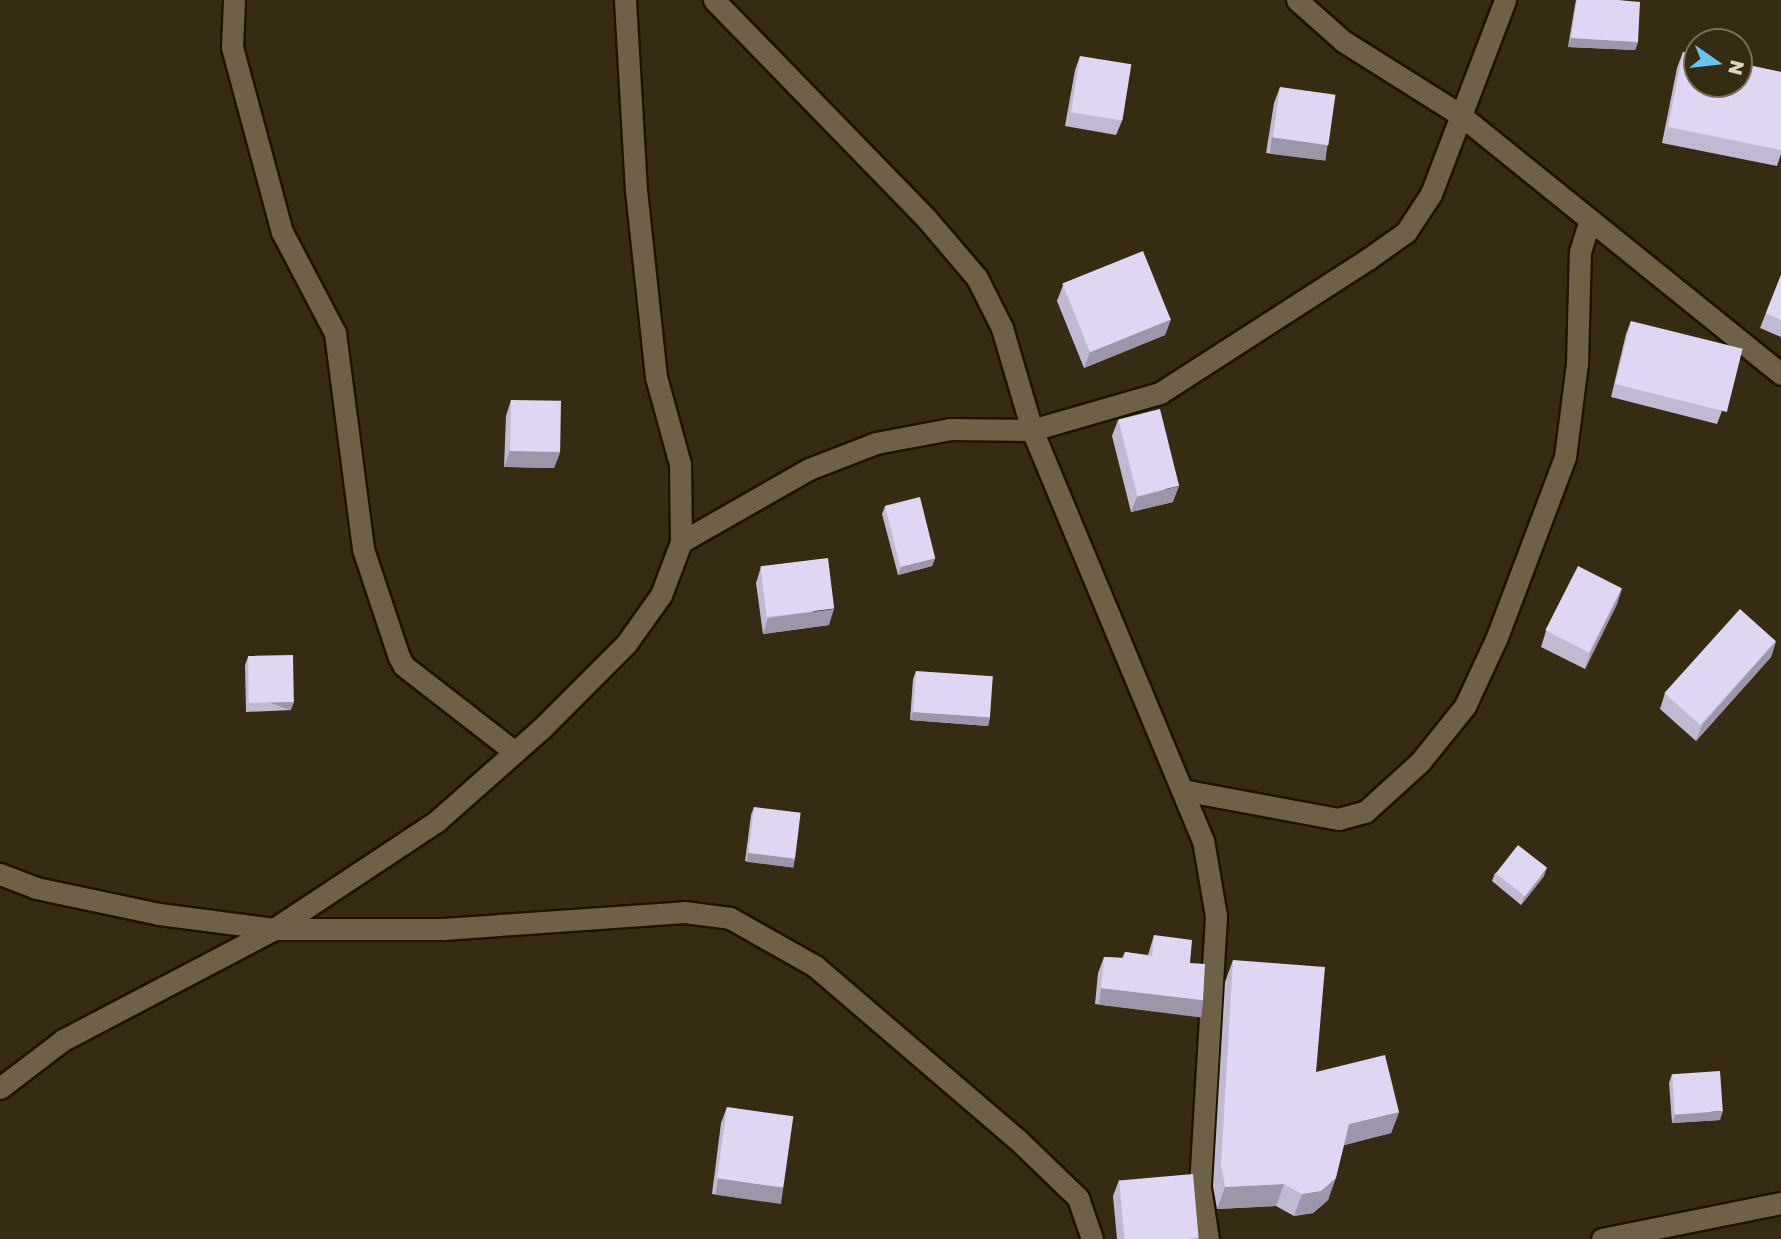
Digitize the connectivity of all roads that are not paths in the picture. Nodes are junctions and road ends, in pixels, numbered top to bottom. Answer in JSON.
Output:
{"nodes":[{"id":1,"x":234,"y":0,"type":"edge"},
{"id":2,"x":625,"y":0,"type":"edge"},
{"id":3,"x":714,"y":0,"type":"edge"},
{"id":4,"x":1297,"y":0,"type":"edge"},
{"id":5,"x":1505,"y":0,"type":"edge"},
{"id":6,"x":1459,"y":114,"type":"junction"},
{"id":7,"x":1589,"y":222,"type":"junction"},
{"id":8,"x":1781,"y":374,"type":"edge"},
{"id":9,"x":1032,"y":430,"type":"junction"},
{"id":10,"x":681,"y":542,"type":"junction"},
{"id":11,"x":515,"y":752,"type":"junction"},
{"id":12,"x":1182,"y":790,"type":"junction"},
{"id":13,"x":0,"y":874,"type":"edge"},
{"id":14,"x":274,"y":929,"type":"junction"},
{"id":15,"x":0,"y":1088,"type":"edge"},
{"id":16,"x":1781,"y":1203,"type":"edge"},
{"id":17,"x":1092,"y":1239,"type":"edge"},
{"id":18,"x":1208,"y":1239,"type":"edge"},
{"id":19,"x":1602,"y":1239,"type":"edge"}],
"edges":[{"from":1,"to":11,"type":"street"},
{"from":2,"to":10,"type":"street"},
{"from":3,"to":9,"type":"street"},
{"from":4,"to":6,"type":"street"},
{"from":5,"to":6,"type":"street"},
{"from":6,"to":7,"type":"street"},
{"from":6,"to":9,"type":"street"},
{"from":7,"to":8,"type":"street"},
{"from":7,"to":12,"type":"street"},
{"from":9,"to":10,"type":"street"},
{"from":9,"to":12,"type":"street"},
{"from":10,"to":11,"type":"street"},
{"from":11,"to":14,"type":"street"},
{"from":12,"to":18,"type":"street"},
{"from":13,"to":14,"type":"street"},
{"from":14,"to":15,"type":"street"},
{"from":14,"to":17,"type":"street"},
{"from":16,"to":19,"type":"street"}]}
